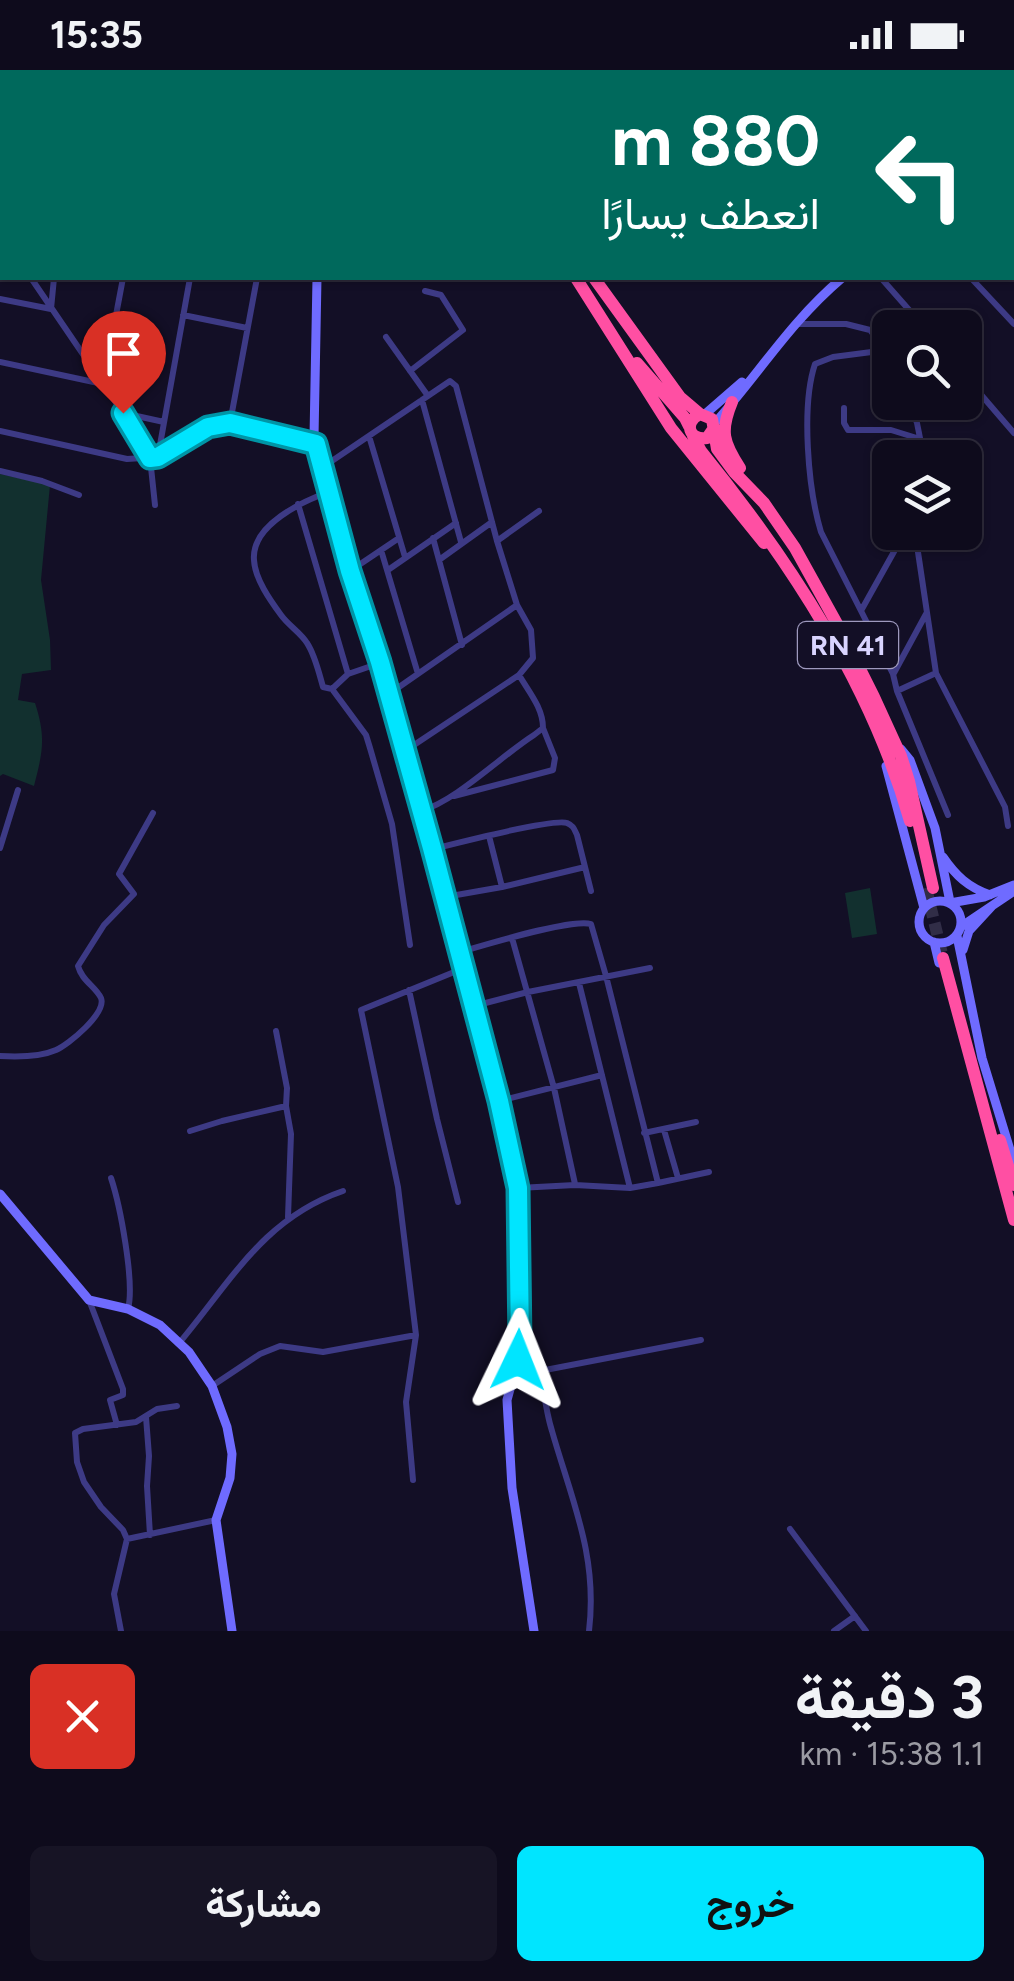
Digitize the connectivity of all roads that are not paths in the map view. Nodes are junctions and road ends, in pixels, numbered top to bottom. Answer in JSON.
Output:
{"nodes":[{"id":1,"x":33,"y":280,"type":"edge"},
{"id":2,"x":54,"y":280,"type":"edge"},
{"id":3,"x":123,"y":280,"type":"edge"},
{"id":4,"x":190,"y":280,"type":"edge"},
{"id":5,"x":258,"y":280,"type":"edge"},
{"id":6,"x":317,"y":280,"type":"edge"},
{"id":7,"x":577,"y":280,"type":"edge"},
{"id":8,"x":595,"y":280,"type":"edge"},
{"id":9,"x":840,"y":280,"type":"edge"},
{"id":10,"x":886,"y":280,"type":"edge"},
{"id":11,"x":973,"y":280,"type":"edge"},
{"id":12,"x":425,"y":292,"type":"dead end"},
{"id":13,"x":0,"y":299,"type":"edge"},
{"id":14,"x":52,"y":308,"type":"junction"},
{"id":15,"x":910,"y":310,"type":"edge"},
{"id":16,"x":183,"y":315,"type":"junction"},
{"id":17,"x":794,"y":324,"type":"junction"},
{"id":18,"x":1014,"y":324,"type":"edge"},
{"id":19,"x":246,"y":328,"type":"junction"},
{"id":20,"x":872,"y":333,"type":"edge"},
{"id":21,"x":386,"y":337,"type":"dead end"},
{"id":22,"x":616,"y":338,"type":"junction"},
{"id":23,"x":872,"y":355,"type":"edge"},
{"id":24,"x":765,"y":359,"type":"junction"},
{"id":25,"x":0,"y":362,"type":"edge"},
{"id":26,"x":410,"y":370,"type":"junction"},
{"id":27,"x":103,"y":384,"type":"junction"},
{"id":28,"x":982,"y":396,"type":"edge"},
{"id":29,"x":425,"y":398,"type":"junction"},
{"id":30,"x":732,"y":402,"type":"junction"},
{"id":31,"x":844,"y":408,"type":"dead end"},
{"id":32,"x":123,"y":413,"type":"junction"},
{"id":33,"x":708,"y":420,"type":"junction"},
{"id":34,"x":164,"y":422,"type":"junction"},
{"id":35,"x":230,"y":423,"type":"junction"},
{"id":36,"x":690,"y":430,"type":"junction"},
{"id":37,"x":0,"y":431,"type":"edge"},
{"id":38,"x":1014,"y":433,"type":"edge"},
{"id":39,"x":369,"y":436,"type":"junction"},
{"id":40,"x":917,"y":440,"type":"edge"},
{"id":41,"x":316,"y":444,"type":"junction"},
{"id":42,"x":154,"y":458,"type":"junction"},
{"id":43,"x":323,"y":467,"type":"junction"},
{"id":44,"x":0,"y":471,"type":"edge"},
{"id":45,"x":330,"y":492,"type":"junction"},
{"id":46,"x":79,"y":495,"type":"dead end"},
{"id":47,"x":764,"y":503,"type":"junction"},
{"id":48,"x":298,"y":504,"type":"junction"},
{"id":49,"x":155,"y":505,"type":"dead end"},
{"id":50,"x":539,"y":511,"type":"dead end"},
{"id":51,"x":492,"y":522,"type":"junction"},
{"id":52,"x":456,"y":523,"type":"junction"},
{"id":53,"x":399,"y":538,"type":"junction"},
{"id":54,"x":433,"y":538,"type":"junction"},
{"id":55,"x":461,"y":542,"type":"junction"},
{"id":56,"x":497,"y":542,"type":"junction"},
{"id":57,"x":381,"y":550,"type":"junction"},
{"id":58,"x":895,"y":550,"type":"edge"},
{"id":59,"x":917,"y":550,"type":"edge"},
{"id":60,"x":404,"y":557,"type":"junction"},
{"id":61,"x":439,"y":560,"type":"junction"},
{"id":62,"x":388,"y":570,"type":"junction"},
{"id":63,"x":350,"y":571,"type":"junction"},
{"id":64,"x":792,"y":576,"type":"junction"},
{"id":65,"x":517,"y":605,"type":"junction"},
{"id":66,"x":862,"y":610,"type":"junction"},
{"id":67,"x":926,"y":614,"type":"junction"},
{"id":68,"x":462,"y":645,"type":"junction"},
{"id":69,"x":380,"y":662,"type":"junction"},
{"id":70,"x":936,"y":673,"type":"junction"},
{"id":71,"x":348,"y":674,"type":"junction"},
{"id":72,"x":418,"y":674,"type":"junction"},
{"id":73,"x":893,"y":674,"type":"junction"},
{"id":74,"x":518,"y":675,"type":"junction"},
{"id":75,"x":332,"y":688,"type":"junction"},
{"id":76,"x":897,"y":691,"type":"junction"},
{"id":77,"x":389,"y":694,"type":"junction"},
{"id":78,"x":543,"y":728,"type":"junction"},
{"id":79,"x":887,"y":739,"type":"junction"},
{"id":80,"x":404,"y":751,"type":"junction"},
{"id":81,"x":18,"y":790,"type":"dead end"},
{"id":82,"x":449,"y":798,"type":"junction"},
{"id":83,"x":421,"y":811,"type":"junction"},
{"id":84,"x":153,"y":813,"type":"dead end"},
{"id":85,"x":948,"y":814,"type":"dead end"},
{"id":86,"x":1008,"y":826,"type":"dead end"},
{"id":87,"x":489,"y":836,"type":"junction"},
{"id":88,"x":0,"y":848,"type":"edge"},
{"id":89,"x":432,"y":848,"type":"junction"},
{"id":90,"x":940,"y":853,"type":"junction"},
{"id":91,"x":585,"y":867,"type":"junction"},
{"id":92,"x":502,"y":888,"type":"junction"},
{"id":93,"x":1014,"y":888,"type":"edge"},
{"id":94,"x":932,"y":889,"type":"junction"},
{"id":95,"x":591,"y":891,"type":"dead end"},
{"id":96,"x":445,"y":897,"type":"junction"},
{"id":97,"x":992,"y":900,"type":"junction"},
{"id":98,"x":950,"y":902,"type":"junction"},
{"id":99,"x":924,"y":908,"type":"junction"},
{"id":100,"x":959,"y":931,"type":"junction"},
{"id":101,"x":512,"y":938,"type":"junction"},
{"id":102,"x":934,"y":942,"type":"junction"},
{"id":103,"x":410,"y":945,"type":"dead end"},
{"id":104,"x":460,"y":952,"type":"junction"},
{"id":105,"x":950,"y":956,"type":"junction"},
{"id":106,"x":464,"y":968,"type":"junction"},
{"id":107,"x":650,"y":968,"type":"dead end"},
{"id":108,"x":606,"y":976,"type":"junction"},
{"id":109,"x":579,"y":983,"type":"junction"},
{"id":110,"x":409,"y":990,"type":"junction"},
{"id":111,"x":528,"y":992,"type":"junction"},
{"id":112,"x":474,"y":1006,"type":"junction"},
{"id":113,"x":276,"y":1031,"type":"dead end"},
{"id":114,"x":0,"y":1056,"type":"edge"},
{"id":115,"x":602,"y":1076,"type":"junction"},
{"id":116,"x":554,"y":1088,"type":"junction"},
{"id":117,"x":499,"y":1101,"type":"junction"},
{"id":118,"x":286,"y":1106,"type":"junction"},
{"id":119,"x":696,"y":1122,"type":"dead end"},
{"id":120,"x":664,"y":1130,"type":"junction"},
{"id":121,"x":190,"y":1131,"type":"dead end"},
{"id":122,"x":644,"y":1133,"type":"junction"},
{"id":123,"x":1014,"y":1163,"type":"edge"},
{"id":124,"x":710,"y":1172,"type":"dead end"},
{"id":125,"x":112,"y":1178,"type":"dead end"},
{"id":126,"x":678,"y":1178,"type":"junction"},
{"id":127,"x":658,"y":1183,"type":"junction"},
{"id":128,"x":575,"y":1185,"type":"junction"},
{"id":129,"x":1014,"y":1186,"type":"edge"},
{"id":130,"x":518,"y":1188,"type":"junction"},
{"id":131,"x":630,"y":1188,"type":"junction"},
{"id":132,"x":343,"y":1190,"type":"dead end"},
{"id":133,"x":0,"y":1194,"type":"edge"},
{"id":134,"x":458,"y":1202,"type":"dead end"},
{"id":135,"x":288,"y":1217,"type":"junction"},
{"id":136,"x":1014,"y":1220,"type":"edge"},
{"id":137,"x":88,"y":1300,"type":"junction"},
{"id":138,"x":128,"y":1309,"type":"junction"},
{"id":139,"x":416,"y":1336,"type":"junction"},
{"id":140,"x":701,"y":1340,"type":"dead end"},
{"id":141,"x":180,"y":1342,"type":"junction"},
{"id":142,"x":520,"y":1345,"type":"junction"},
{"id":143,"x":540,"y":1371,"type":"junction"},
{"id":144,"x":212,"y":1386,"type":"junction"},
{"id":145,"x":177,"y":1406,"type":"dead end"},
{"id":146,"x":146,"y":1417,"type":"junction"},
{"id":147,"x":117,"y":1425,"type":"junction"},
{"id":148,"x":414,"y":1480,"type":"dead end"},
{"id":149,"x":216,"y":1520,"type":"junction"},
{"id":150,"x":790,"y":1528,"type":"dead end"},
{"id":151,"x":150,"y":1535,"type":"junction"},
{"id":152,"x":126,"y":1539,"type":"junction"},
{"id":153,"x":856,"y":1616,"type":"junction"},
{"id":154,"x":121,"y":1631,"type":"edge"},
{"id":155,"x":232,"y":1631,"type":"edge"},
{"id":156,"x":534,"y":1631,"type":"edge"},
{"id":157,"x":589,"y":1631,"type":"edge"},
{"id":158,"x":834,"y":1631,"type":"edge"},
{"id":159,"x":866,"y":1631,"type":"edge"}],
"edges":[{"from":1,"to":14,"type":"street"},
{"from":2,"to":14,"type":"street"},
{"from":3,"to":27,"type":"street"},
{"from":4,"to":16,"type":"street"},
{"from":5,"to":19,"type":"street"},
{"from":6,"to":41,"type":"main road"},
{"from":7,"to":22,"type":"highway","number":"RN 41"},
{"from":8,"to":33,"type":"highway","number":"RN 41"},
{"from":9,"to":17,"type":"main road"},
{"from":10,"to":15,"type":"street"},
{"from":11,"to":18,"type":"street"},
{"from":12,"to":26,"type":"street"},
{"from":13,"to":14,"type":"street"},
{"from":14,"to":27,"type":"street"},
{"from":16,"to":19,"type":"street"},
{"from":16,"to":34,"type":"street"},
{"from":17,"to":20,"type":"street"},
{"from":17,"to":24,"type":"main road"},
{"from":19,"to":35,"type":"street"},
{"from":21,"to":26,"type":"street"},
{"from":22,"to":36,"type":"highway","number":"RN 41"},
{"from":22,"to":64,"type":"highway"},
{"from":23,"to":66,"type":"street"},
{"from":24,"to":30,"type":"main road"},
{"from":24,"to":33,"type":"main road"},
{"from":25,"to":27,"type":"street"},
{"from":26,"to":29,"type":"street"},
{"from":27,"to":32,"type":"street"},
{"from":28,"to":38,"type":"street"},
{"from":29,"to":39,"type":"street"},
{"from":29,"to":51,"type":"street"},
{"from":29,"to":52,"type":"street"},
{"from":30,"to":33,"type":"main road"},
{"from":30,"to":47,"type":"highway"},
{"from":31,"to":40,"type":"street"},
{"from":32,"to":34,"type":"street"},
{"from":32,"to":42,"type":"street"},
{"from":33,"to":36,"type":"highway"},
{"from":33,"to":36,"type":"highway"},
{"from":33,"to":47,"type":"highway","number":"RN 41"},
{"from":34,"to":42,"type":"street"},
{"from":35,"to":41,"type":"street"},
{"from":35,"to":42,"type":"street"},
{"from":36,"to":64,"type":"highway","number":"RN 41"},
{"from":37,"to":42,"type":"street"},
{"from":39,"to":43,"type":"street"},
{"from":39,"to":53,"type":"street"},
{"from":41,"to":43,"type":"main road"},
{"from":42,"to":49,"type":"street"},
{"from":43,"to":45,"type":"main road"},
{"from":44,"to":46,"type":"street"},
{"from":45,"to":48,"type":"street"},
{"from":45,"to":63,"type":"main road"},
{"from":47,"to":79,"type":"highway","number":"RN 41"},
{"from":48,"to":71,"type":"street"},
{"from":48,"to":75,"type":"street"},
{"from":50,"to":56,"type":"street"},
{"from":51,"to":55,"type":"street"},
{"from":51,"to":56,"type":"street"},
{"from":52,"to":54,"type":"street"},
{"from":52,"to":55,"type":"street"},
{"from":53,"to":57,"type":"street"},
{"from":53,"to":60,"type":"street"},
{"from":54,"to":60,"type":"street"},
{"from":54,"to":61,"type":"street"},
{"from":55,"to":61,"type":"street"},
{"from":56,"to":65,"type":"street"},
{"from":57,"to":62,"type":"street"},
{"from":57,"to":63,"type":"street"},
{"from":58,"to":66,"type":"street"},
{"from":59,"to":67,"type":"street"},
{"from":60,"to":62,"type":"street"},
{"from":61,"to":68,"type":"street"},
{"from":62,"to":72,"type":"street"},
{"from":63,"to":69,"type":"main road"},
{"from":64,"to":79,"type":"highway","number":"RN 41"},
{"from":65,"to":68,"type":"street"},
{"from":65,"to":74,"type":"street"},
{"from":66,"to":73,"type":"street"},
{"from":67,"to":70,"type":"street"},
{"from":67,"to":73,"type":"street"},
{"from":68,"to":72,"type":"street"},
{"from":69,"to":71,"type":"street"},
{"from":69,"to":77,"type":"main road"},
{"from":70,"to":76,"type":"street"},
{"from":70,"to":86,"type":"street"},
{"from":71,"to":75,"type":"street"},
{"from":72,"to":77,"type":"street"},
{"from":73,"to":76,"type":"street"},
{"from":74,"to":78,"type":"street"},
{"from":74,"to":80,"type":"street"},
{"from":75,"to":103,"type":"street"},
{"from":76,"to":85,"type":"street"},
{"from":77,"to":80,"type":"main road"},
{"from":78,"to":82,"type":"street"},
{"from":78,"to":82,"type":"street"},
{"from":79,"to":90,"type":"main road"},
{"from":79,"to":94,"type":"highway","number":"RN 41"},
{"from":80,"to":83,"type":"main road"},
{"from":81,"to":88,"type":"street"},
{"from":82,"to":83,"type":"street"},
{"from":83,"to":89,"type":"main road"},
{"from":84,"to":114,"type":"street"},
{"from":87,"to":89,"type":"street"},
{"from":87,"to":91,"type":"street"},
{"from":87,"to":92,"type":"street"},
{"from":89,"to":96,"type":"main road"},
{"from":90,"to":94,"type":"main road"},
{"from":90,"to":97,"type":"main road"},
{"from":91,"to":92,"type":"street"},
{"from":91,"to":95,"type":"street"},
{"from":92,"to":96,"type":"street"},
{"from":93,"to":97,"type":"main road"},
{"from":94,"to":98,"type":"main road"},
{"from":94,"to":99,"type":"main road"},
{"from":96,"to":104,"type":"main road"},
{"from":97,"to":98,"type":"main road"},
{"from":97,"to":100,"type":"main road"},
{"from":97,"to":105,"type":"main road"},
{"from":98,"to":99,"type":"main road"},
{"from":98,"to":100,"type":"main road"},
{"from":99,"to":102,"type":"main road"},
{"from":100,"to":102,"type":"main road"},
{"from":100,"to":105,"type":"main road"},
{"from":101,"to":104,"type":"street"},
{"from":101,"to":108,"type":"street"},
{"from":101,"to":111,"type":"street"},
{"from":102,"to":105,"type":"main road"},
{"from":104,"to":106,"type":"main road"},
{"from":105,"to":123,"type":"main road"},
{"from":105,"to":129,"type":"highway"},
{"from":105,"to":136,"type":"highway"},
{"from":106,"to":110,"type":"street"},
{"from":106,"to":112,"type":"main road"},
{"from":107,"to":108,"type":"street"},
{"from":108,"to":109,"type":"street"},
{"from":108,"to":122,"type":"street"},
{"from":109,"to":111,"type":"street"},
{"from":109,"to":115,"type":"street"},
{"from":110,"to":134,"type":"street"},
{"from":110,"to":139,"type":"street"},
{"from":111,"to":112,"type":"street"},
{"from":111,"to":116,"type":"street"},
{"from":112,"to":117,"type":"main road"},
{"from":113,"to":118,"type":"street"},
{"from":115,"to":116,"type":"street"},
{"from":115,"to":131,"type":"street"},
{"from":116,"to":117,"type":"street"},
{"from":116,"to":128,"type":"street"},
{"from":117,"to":130,"type":"main road"},
{"from":118,"to":121,"type":"street"},
{"from":118,"to":135,"type":"street"},
{"from":119,"to":120,"type":"street"},
{"from":120,"to":122,"type":"street"},
{"from":120,"to":126,"type":"street"},
{"from":122,"to":127,"type":"street"},
{"from":124,"to":126,"type":"street"},
{"from":125,"to":138,"type":"street"},
{"from":126,"to":127,"type":"street"},
{"from":127,"to":131,"type":"street"},
{"from":128,"to":130,"type":"street"},
{"from":128,"to":131,"type":"street"},
{"from":130,"to":142,"type":"main road"},
{"from":132,"to":135,"type":"street"},
{"from":133,"to":137,"type":"main road"},
{"from":135,"to":141,"type":"street"},
{"from":137,"to":138,"type":"main road"},
{"from":137,"to":147,"type":"street"},
{"from":138,"to":141,"type":"main road"},
{"from":139,"to":144,"type":"street"},
{"from":139,"to":148,"type":"street"},
{"from":140,"to":143,"type":"street"},
{"from":141,"to":144,"type":"main road"},
{"from":142,"to":143,"type":"street"},
{"from":142,"to":156,"type":"main road"},
{"from":143,"to":157,"type":"street"},
{"from":144,"to":149,"type":"main road"},
{"from":145,"to":146,"type":"street"},
{"from":146,"to":147,"type":"street"},
{"from":146,"to":151,"type":"street"},
{"from":147,"to":152,"type":"street"},
{"from":149,"to":151,"type":"street"},
{"from":149,"to":155,"type":"main road"},
{"from":150,"to":153,"type":"street"},
{"from":151,"to":152,"type":"street"},
{"from":152,"to":154,"type":"street"},
{"from":153,"to":158,"type":"street"},
{"from":153,"to":159,"type":"street"}]}
